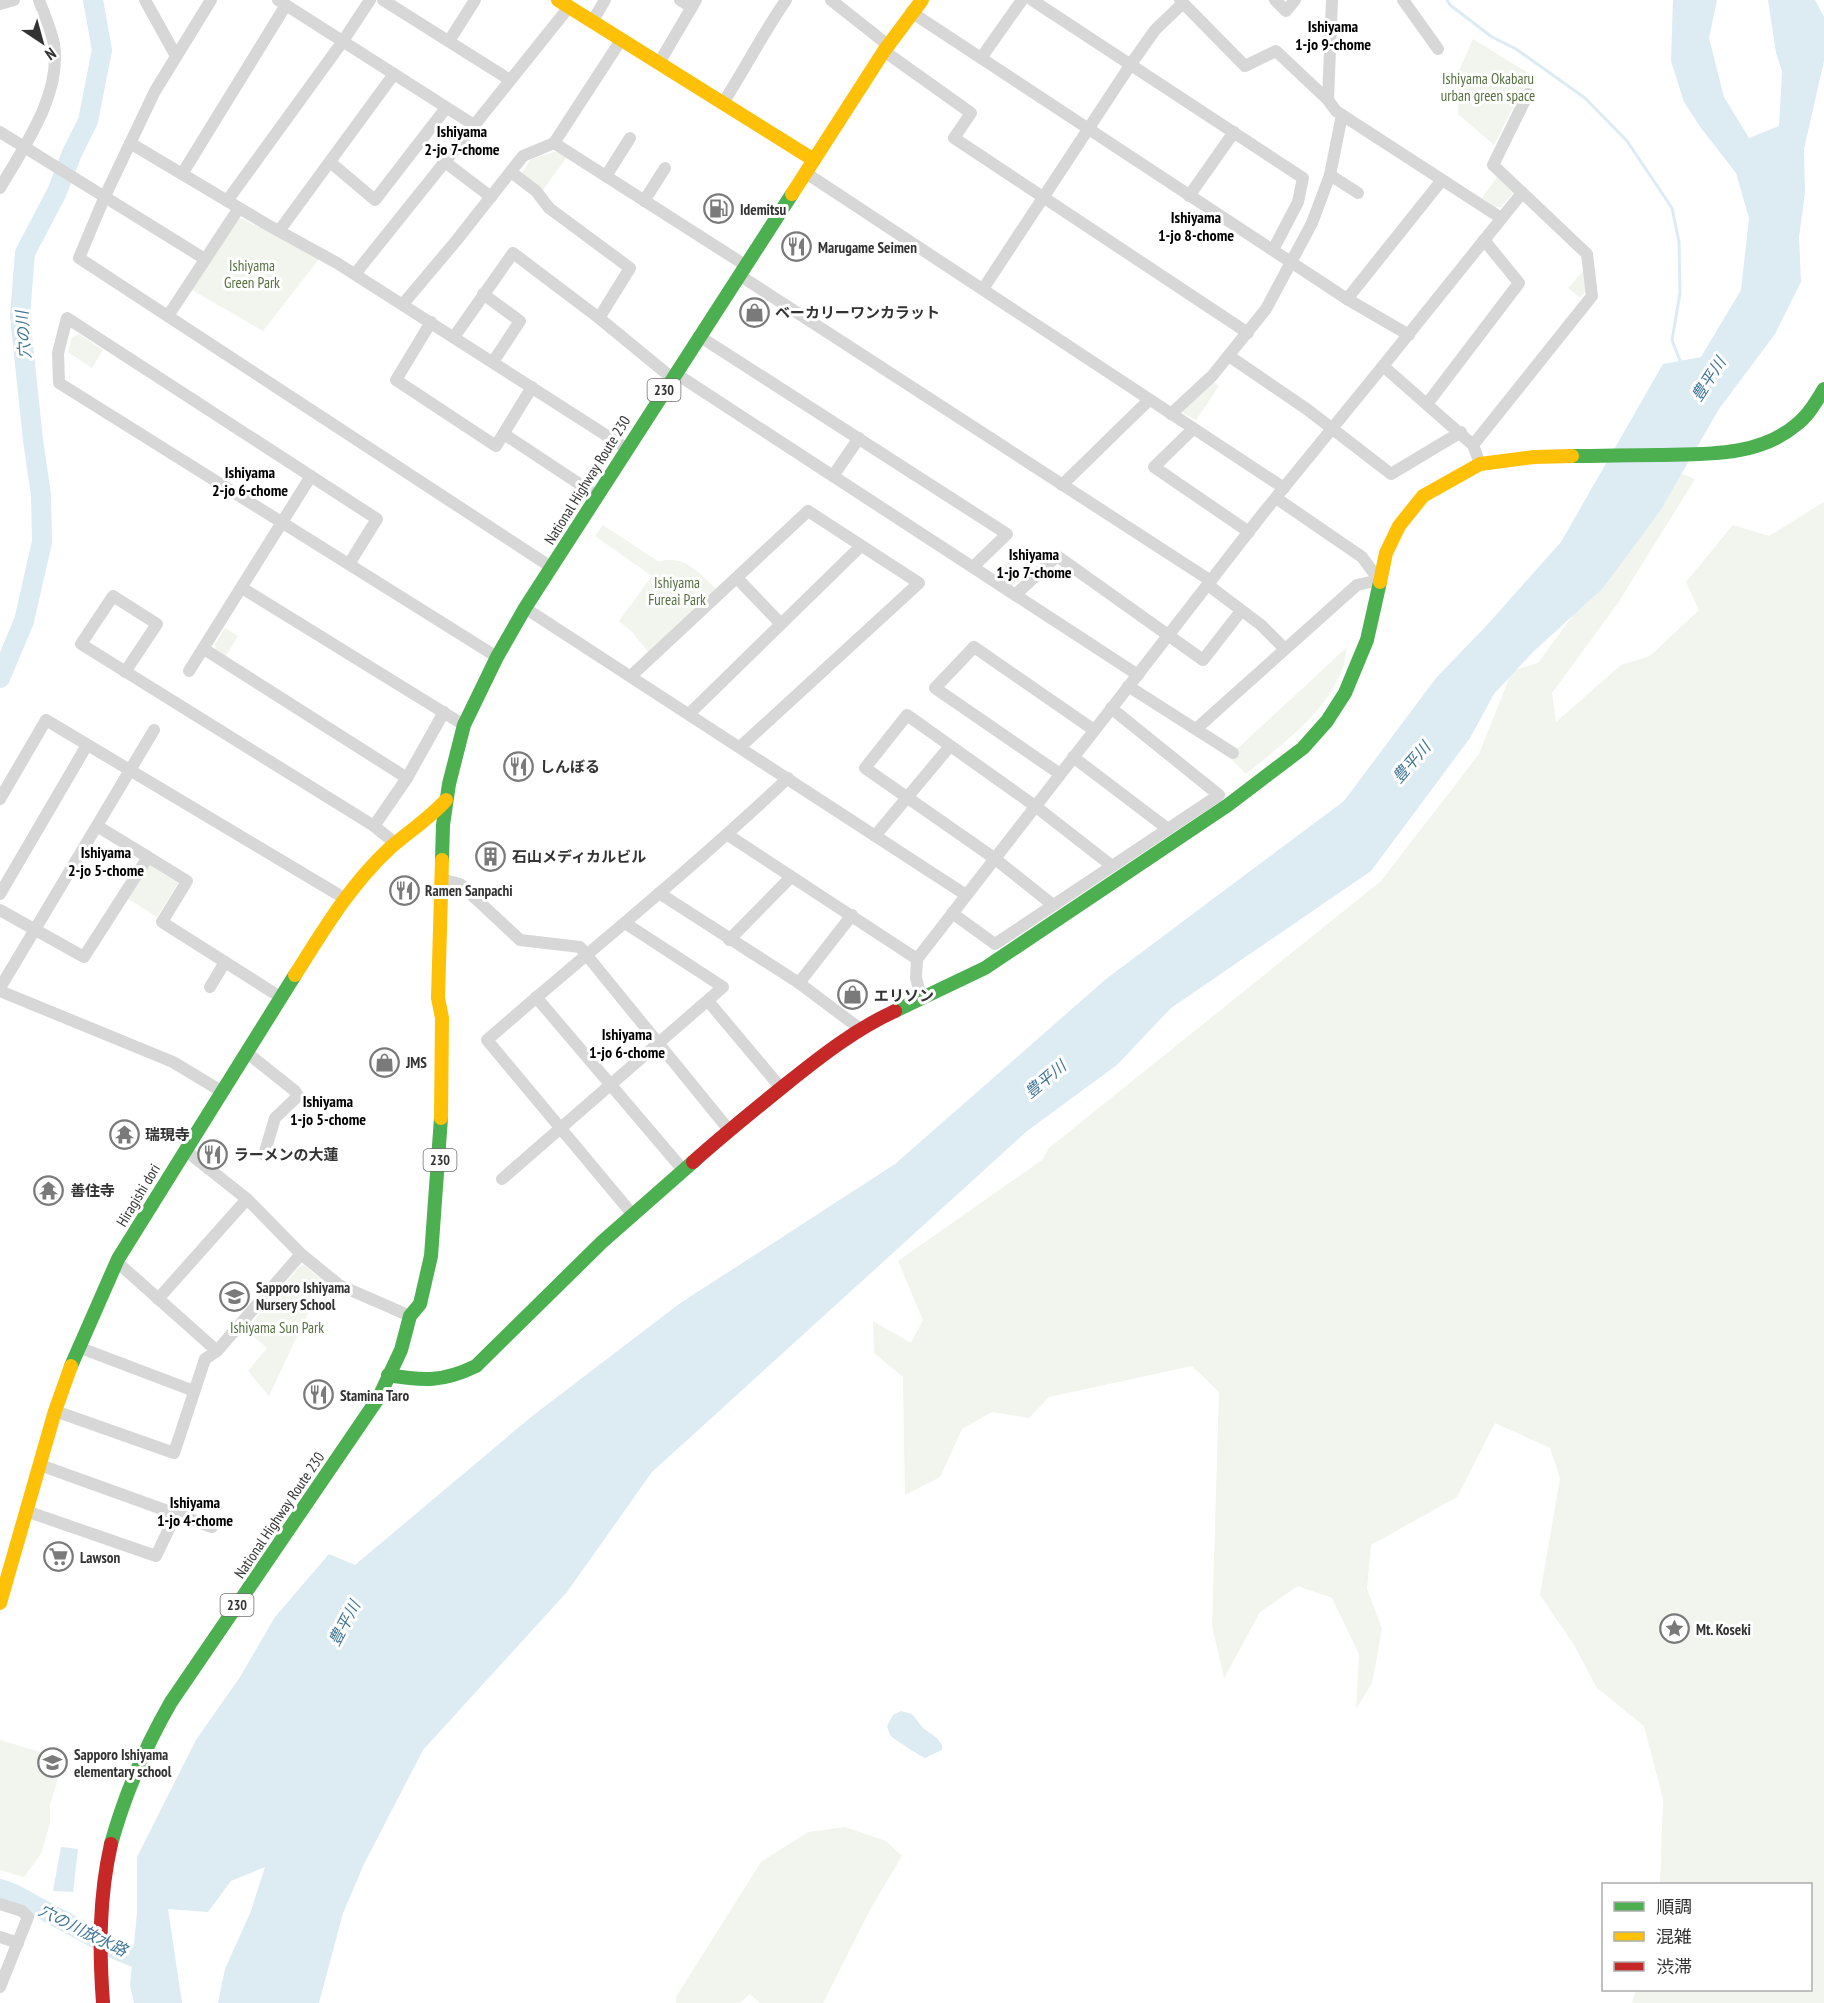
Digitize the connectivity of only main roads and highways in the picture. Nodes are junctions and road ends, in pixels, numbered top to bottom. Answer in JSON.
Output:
{"nodes":[{"id":1,"x":922,"y":0,"type":"edge"},
{"id":2,"x":563,"y":3,"type":"edge"},
{"id":3,"x":814,"y":160,"type":"junction"},
{"id":4,"x":1824,"y":389,"type":"edge"},
{"id":5,"x":446,"y":800,"type":"junction"},
{"id":6,"x":438,"y":998,"type":"junction"},
{"id":7,"x":428,"y":1022,"type":"dead end"},
{"id":8,"x":425,"y":1150,"type":"dead end"},
{"id":9,"x":410,"y":1316,"type":"junction"},
{"id":10,"x":388,"y":1375,"type":"junction"},
{"id":11,"x":0,"y":1603,"type":"edge"},
{"id":12,"x":103,"y":2003,"type":"edge"}],
"edges":[{"from":1,"to":3,"type":"main road","name":"National Highway Route 230","number":"230"},
{"from":2,"to":3,"type":"main road"},
{"from":3,"to":5,"type":"main road","name":"National Highway Route 230","number":"230"},
{"from":4,"to":10,"type":"main road"},
{"from":5,"to":6,"type":"main road","name":"National Highway Route 230","number":"230"},
{"from":5,"to":11,"type":"main road","name":"Hiragishi dori"},
{"from":6,"to":7,"type":"main road","name":"National Highway Route 230","number":"230"},
{"from":6,"to":9,"type":"main road","name":"National Highway Route 230","number":"230"},
{"from":8,"to":9,"type":"main road","name":"National Highway Route 230","number":"230"},
{"from":9,"to":10,"type":"main road","name":"National Highway Route 230","number":"230"},
{"from":10,"to":12,"type":"main road","name":"National Highway Route 230","number":"230"}]}
